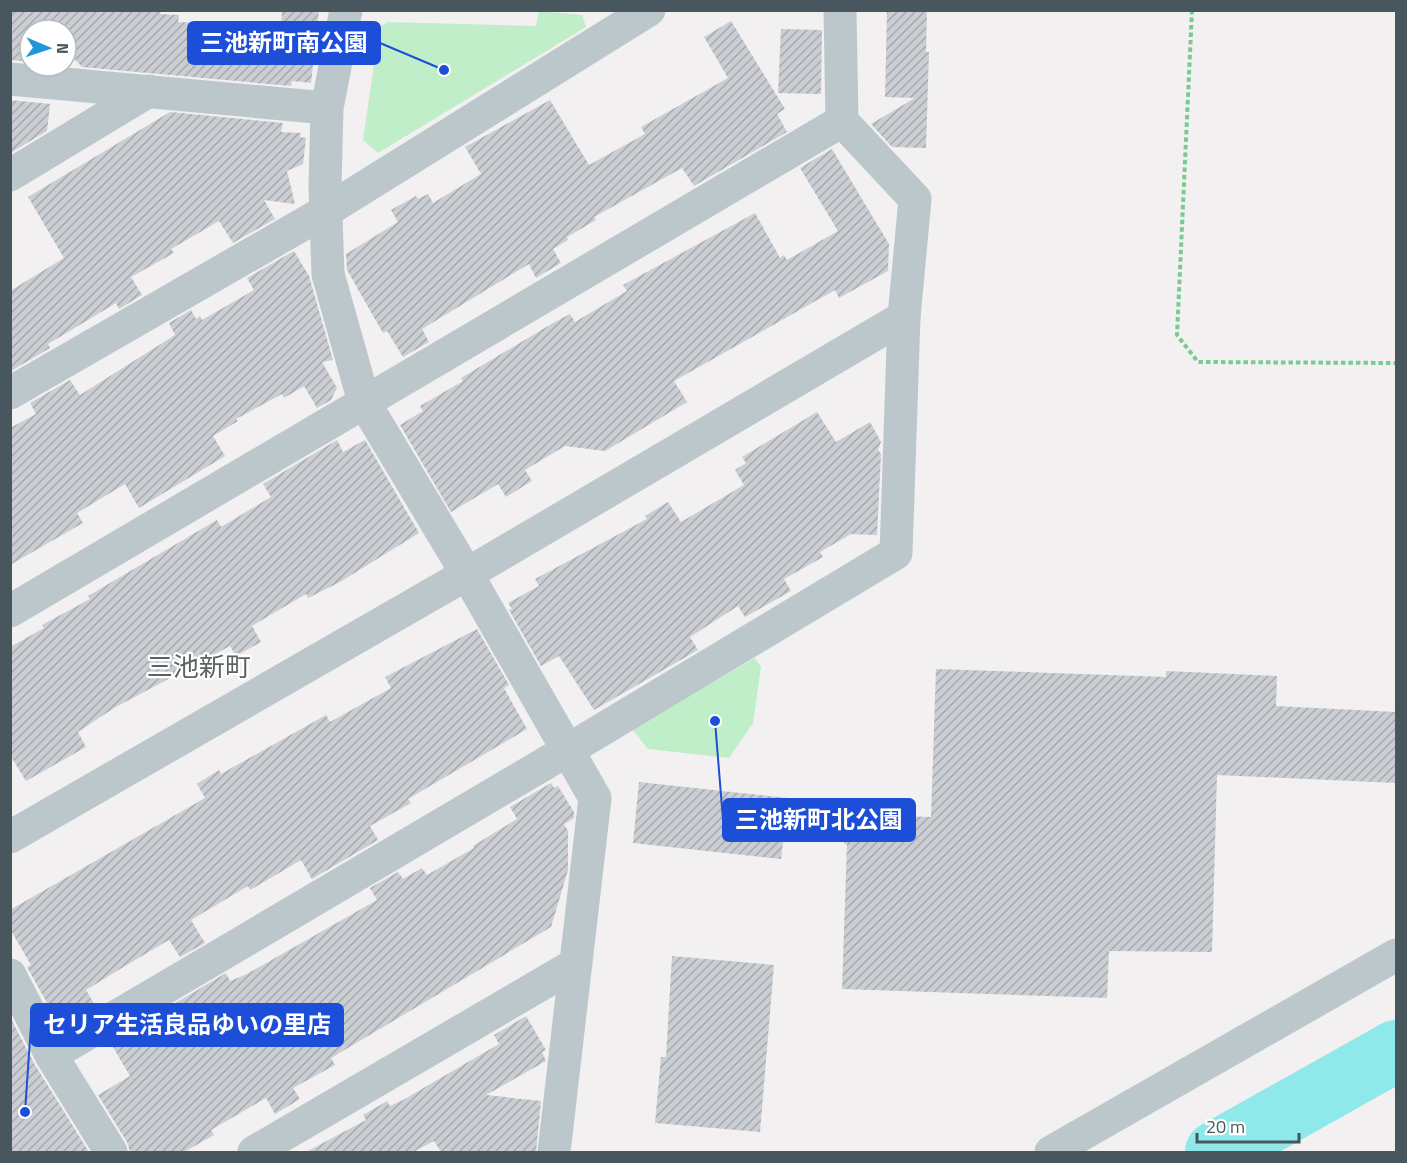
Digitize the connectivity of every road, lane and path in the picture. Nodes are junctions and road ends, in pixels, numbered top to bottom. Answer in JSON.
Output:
{"nodes":[{"id":1,"x":346,"y":10,"type":"edge"},
{"id":2,"x":649,"y":10,"type":"edge"},
{"id":3,"x":828,"y":10,"type":"edge"},
{"id":4,"x":1192,"y":10,"type":"edge"},
{"id":5,"x":840,"y":11,"type":"edge"},
{"id":6,"x":10,"y":79,"type":"edge"},
{"id":7,"x":149,"y":91,"type":"junction"},
{"id":8,"x":327,"y":108,"type":"junction"},
{"id":9,"x":842,"y":122,"type":"junction"},
{"id":10,"x":10,"y":175,"type":"edge"},
{"id":11,"x":326,"y":211,"type":"junction"},
{"id":12,"x":904,"y":317,"type":"junction"},
{"id":13,"x":1396,"y":363,"type":"edge"},
{"id":14,"x":10,"y":393,"type":"edge"},
{"id":15,"x":364,"y":402,"type":"junction"},
{"id":16,"x":467,"y":574,"type":"junction"},
{"id":17,"x":10,"y":611,"type":"edge"},
{"id":18,"x":568,"y":750,"type":"junction"},
{"id":19,"x":10,"y":837,"type":"edge"},
{"id":20,"x":1396,"y":954,"type":"edge"},
{"id":21,"x":576,"y":964,"type":"junction"},
{"id":22,"x":10,"y":975,"type":"edge"},
{"id":23,"x":51,"y":1055,"type":"junction"},
{"id":24,"x":111,"y":1152,"type":"edge"},
{"id":25,"x":254,"y":1152,"type":"edge"},
{"id":26,"x":555,"y":1152,"type":"edge"},
{"id":27,"x":1051,"y":1152,"type":"edge"}],
"edges":[{"from":1,"to":8,"type":"street"},
{"from":2,"to":11,"type":"street"},
{"from":3,"to":5,"type":"street"},
{"from":4,"to":13,"type":"path"},
{"from":5,"to":9,"type":"street"},
{"from":6,"to":7,"type":"street"},
{"from":7,"to":8,"type":"street"},
{"from":7,"to":10,"type":"street"},
{"from":8,"to":11,"type":"street"},
{"from":9,"to":12,"type":"street"},
{"from":9,"to":15,"type":"street"},
{"from":11,"to":14,"type":"street"},
{"from":11,"to":15,"type":"street"},
{"from":12,"to":16,"type":"street"},
{"from":12,"to":18,"type":"street"},
{"from":15,"to":16,"type":"street"},
{"from":15,"to":17,"type":"street"},
{"from":16,"to":18,"type":"street"},
{"from":16,"to":19,"type":"street"},
{"from":18,"to":21,"type":"street"},
{"from":18,"to":23,"type":"street"},
{"from":20,"to":27,"type":"street"},
{"from":21,"to":25,"type":"street"},
{"from":21,"to":26,"type":"street"},
{"from":22,"to":23,"type":"street"},
{"from":23,"to":24,"type":"street"}]}
